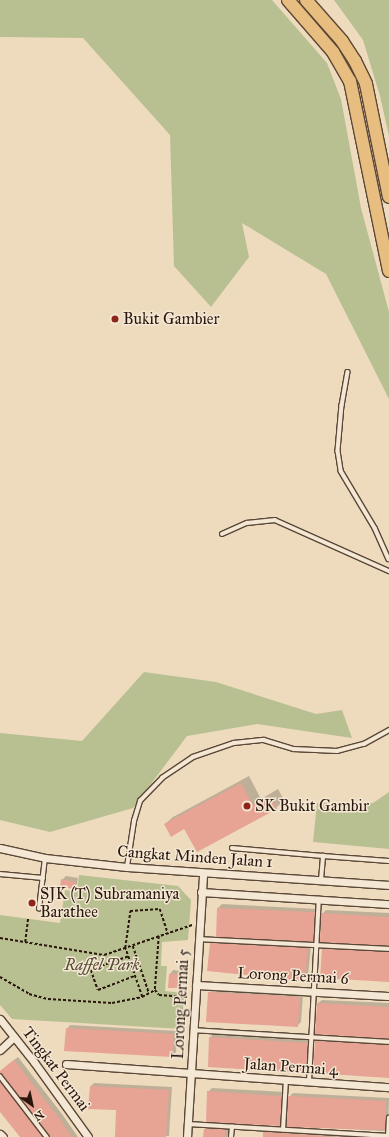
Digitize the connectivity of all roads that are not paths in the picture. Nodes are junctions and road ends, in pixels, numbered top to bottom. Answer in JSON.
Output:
{"nodes":[{"id":1,"x":288,"y":0,"type":"edge"},
{"id":2,"x":306,"y":0,"type":"edge"},
{"id":3,"x":389,"y":196,"type":"edge"},
{"id":4,"x":389,"y":271,"type":"edge"},
{"id":5,"x":348,"y":372,"type":"dead end"},
{"id":6,"x":222,"y":534,"type":"dead end"},
{"id":7,"x":389,"y":559,"type":"edge"},
{"id":8,"x":389,"y":570,"type":"edge"},
{"id":9,"x":389,"y":730,"type":"edge"},
{"id":10,"x":0,"y":848,"type":"edge"},
{"id":11,"x":232,"y":848,"type":"dead end"},
{"id":12,"x":323,"y":856,"type":"junction"},
{"id":13,"x":45,"y":858,"type":"junction"},
{"id":14,"x":389,"y":861,"type":"edge"},
{"id":15,"x":127,"y":867,"type":"junction"},
{"id":16,"x":202,"y":873,"type":"junction"},
{"id":17,"x":0,"y":874,"type":"edge"},
{"id":18,"x":43,"y":878,"type":"junction"},
{"id":19,"x":321,"y":880,"type":"junction"},
{"id":20,"x":389,"y":885,"type":"edge"},
{"id":21,"x":201,"y":892,"type":"junction"},
{"id":22,"x":319,"y":899,"type":"junction"},
{"id":23,"x":389,"y":904,"type":"edge"},
{"id":24,"x":39,"y":909,"type":"dead end"},
{"id":25,"x":199,"y":939,"type":"junction"},
{"id":26,"x":317,"y":945,"type":"junction"},
{"id":27,"x":389,"y":949,"type":"edge"},
{"id":28,"x":196,"y":985,"type":"junction"},
{"id":29,"x":314,"y":991,"type":"junction"},
{"id":30,"x":389,"y":996,"type":"edge"},
{"id":31,"x":0,"y":1020,"type":"edge"},
{"id":32,"x":193,"y":1030,"type":"junction"},
{"id":33,"x":14,"y":1037,"type":"junction"},
{"id":34,"x":311,"y":1037,"type":"junction"},
{"id":35,"x":389,"y":1042,"type":"edge"},
{"id":36,"x":0,"y":1050,"type":"edge"},
{"id":37,"x":66,"y":1064,"type":"dead end"},
{"id":38,"x":191,"y":1074,"type":"junction"},
{"id":39,"x":0,"y":1076,"type":"edge"},
{"id":40,"x":286,"y":1080,"type":"junction"},
{"id":41,"x":309,"y":1082,"type":"junction"},
{"id":42,"x":389,"y":1087,"type":"edge"},
{"id":43,"x":389,"y":1118,"type":"edge"},
{"id":44,"x":188,"y":1124,"type":"junction"},
{"id":45,"x":232,"y":1127,"type":"junction"},
{"id":46,"x":283,"y":1130,"type":"junction"},
{"id":47,"x":0,"y":1134,"type":"edge"},
{"id":48,"x":388,"y":1136,"type":"edge"},
{"id":49,"x":2,"y":1137,"type":"edge"},
{"id":50,"x":47,"y":1137,"type":"edge"},
{"id":51,"x":88,"y":1137,"type":"edge"},
{"id":52,"x":187,"y":1137,"type":"edge"},
{"id":53,"x":231,"y":1137,"type":"edge"}],
"edges":[{"from":1,"to":4,"type":"main road"},
{"from":2,"to":3,"type":"main road"},
{"from":5,"to":7,"type":"lane"},
{"from":6,"to":8,"type":"lane"},
{"from":9,"to":15,"type":"lane"},
{"from":10,"to":13,"type":"street","name":"Cangkat Minden Jalan 1"},
{"from":11,"to":12,"type":"lane"},
{"from":12,"to":14,"type":"lane"},
{"from":12,"to":19,"type":"lane"},
{"from":13,"to":15,"type":"street","name":"Cangkat Minden Jalan 1"},
{"from":13,"to":18,"type":"lane"},
{"from":15,"to":16,"type":"street","name":"Cangkat Minden Jalan 1"},
{"from":16,"to":19,"type":"street","name":"Cangkat Minden Jalan 1"},
{"from":16,"to":21,"type":"street","name":"Lorong Permai 5"},
{"from":17,"to":18,"type":"lane"},
{"from":18,"to":24,"type":"lane"},
{"from":19,"to":20,"type":"street","name":"Cangkat Minden Jalan 1"},
{"from":21,"to":22,"type":"street"},
{"from":21,"to":25,"type":"street","name":"Lorong Permai 5"},
{"from":22,"to":23,"type":"street"},
{"from":22,"to":26,"type":"lane"},
{"from":25,"to":26,"type":"lane"},
{"from":25,"to":28,"type":"street","name":"Lorong Permai 5"},
{"from":26,"to":27,"type":"lane"},
{"from":26,"to":29,"type":"lane"},
{"from":28,"to":29,"type":"street","name":"Lorong Permai 6"},
{"from":28,"to":32,"type":"street","name":"Lorong Permai 5"},
{"from":29,"to":30,"type":"street","name":"Lorong Permai 6"},
{"from":29,"to":34,"type":"lane"},
{"from":31,"to":33,"type":"street","name":"Tingkat Permai"},
{"from":32,"to":34,"type":"lane"},
{"from":32,"to":38,"type":"street","name":"Lorong Permai 5"},
{"from":33,"to":36,"type":"street"},
{"from":33,"to":51,"type":"street","name":"Tingkat Permai"},
{"from":34,"to":35,"type":"lane"},
{"from":34,"to":41,"type":"lane"},
{"from":37,"to":38,"type":"street","name":"Jalan Permai 4"},
{"from":38,"to":40,"type":"street","name":"Jalan Permai 4"},
{"from":38,"to":44,"type":"street","name":"Lorong Permai 5"},
{"from":39,"to":50,"type":"lane"},
{"from":40,"to":41,"type":"street","name":"Jalan Permai 4"},
{"from":40,"to":46,"type":"lane"},
{"from":41,"to":42,"type":"street","name":"Jalan Permai 4"},
{"from":43,"to":48,"type":"lane"},
{"from":44,"to":45,"type":"lane"},
{"from":44,"to":52,"type":"street","name":"Lorong Permai 5"},
{"from":45,"to":46,"type":"lane"},
{"from":45,"to":53,"type":"lane"},
{"from":46,"to":48,"type":"lane"},
{"from":47,"to":49,"type":"street"}]}
